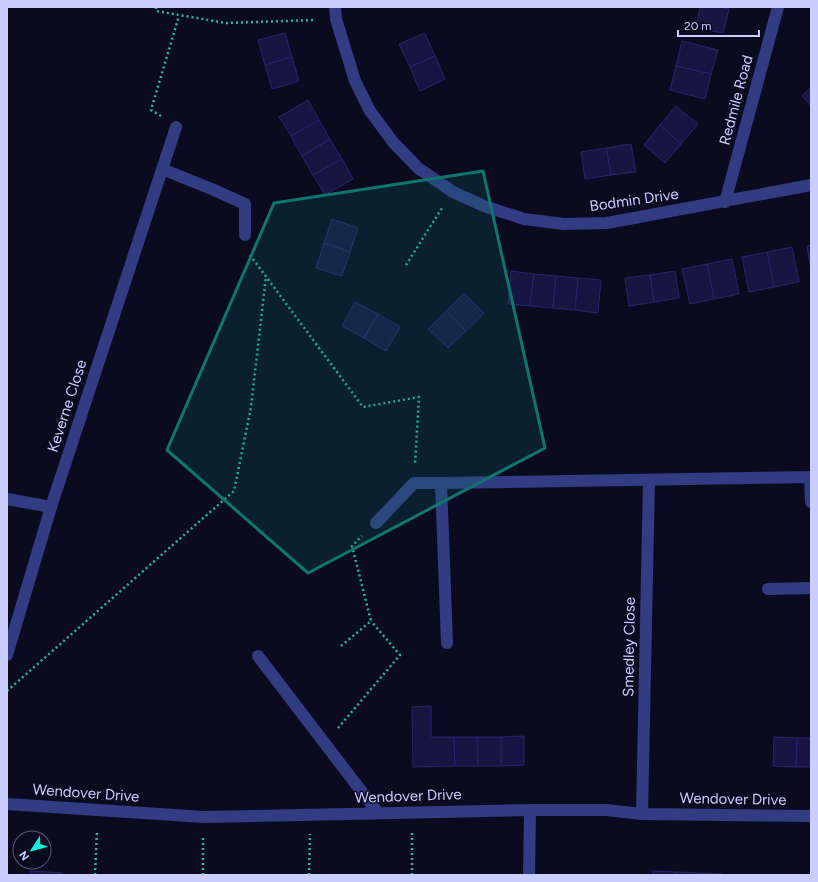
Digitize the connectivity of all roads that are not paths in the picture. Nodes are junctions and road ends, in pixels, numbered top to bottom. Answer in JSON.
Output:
{"nodes":[{"id":1,"x":335,"y":7,"type":"edge"},
{"id":2,"x":778,"y":7,"type":"edge"},
{"id":3,"x":176,"y":127,"type":"road end"},
{"id":4,"x":162,"y":169,"type":"junction"},
{"id":5,"x":811,"y":185,"type":"edge"},
{"id":6,"x":725,"y":202,"type":"junction"},
{"id":7,"x":245,"y":236,"type":"road end"},
{"id":8,"x":811,"y":477,"type":"edge"},
{"id":9,"x":649,"y":480,"type":"junction"},
{"id":10,"x":441,"y":483,"type":"junction"},
{"id":11,"x":7,"y":499,"type":"edge"},
{"id":12,"x":811,"y":502,"type":"edge"},
{"id":13,"x":51,"y":507,"type":"junction"},
{"id":14,"x":376,"y":523,"type":"road end"},
{"id":15,"x":811,"y":588,"type":"edge"},
{"id":16,"x":768,"y":589,"type":"dead end"},
{"id":17,"x":447,"y":643,"type":"dead end"},
{"id":18,"x":7,"y":655,"type":"edge"},
{"id":19,"x":258,"y":656,"type":"dead end"},
{"id":20,"x":7,"y":804,"type":"edge"},
{"id":21,"x":530,"y":810,"type":"junction"},
{"id":22,"x":378,"y":813,"type":"junction"},
{"id":23,"x":642,"y":814,"type":"junction"},
{"id":24,"x":811,"y":816,"type":"edge"},
{"id":25,"x":529,"y":875,"type":"edge"}],
"edges":[{"from":1,"to":6,"type":"street","name":"Bodmin Drive"},
{"from":2,"to":6,"type":"street","name":"Redmile Road"},
{"from":3,"to":4,"type":"street","name":"Keverne Close"},
{"from":4,"to":7,"type":"street"},
{"from":4,"to":13,"type":"street","name":"Keverne Close"},
{"from":5,"to":6,"type":"street","name":"Bodmin Drive"},
{"from":8,"to":9,"type":"street"},
{"from":8,"to":12,"type":"street"},
{"from":9,"to":10,"type":"street"},
{"from":9,"to":23,"type":"street","name":"Smedley Close"},
{"from":10,"to":14,"type":"street"},
{"from":10,"to":17,"type":"street"},
{"from":11,"to":13,"type":"street"},
{"from":13,"to":18,"type":"street","name":"Keverne Close"},
{"from":15,"to":16,"type":"street"},
{"from":19,"to":22,"type":"street"},
{"from":20,"to":22,"type":"street","name":"Wendover Drive"},
{"from":21,"to":22,"type":"street","name":"Wendover Drive"},
{"from":21,"to":23,"type":"street","name":"Wendover Drive"},
{"from":21,"to":25,"type":"street"},
{"from":23,"to":24,"type":"street","name":"Wendover Drive"}]}
